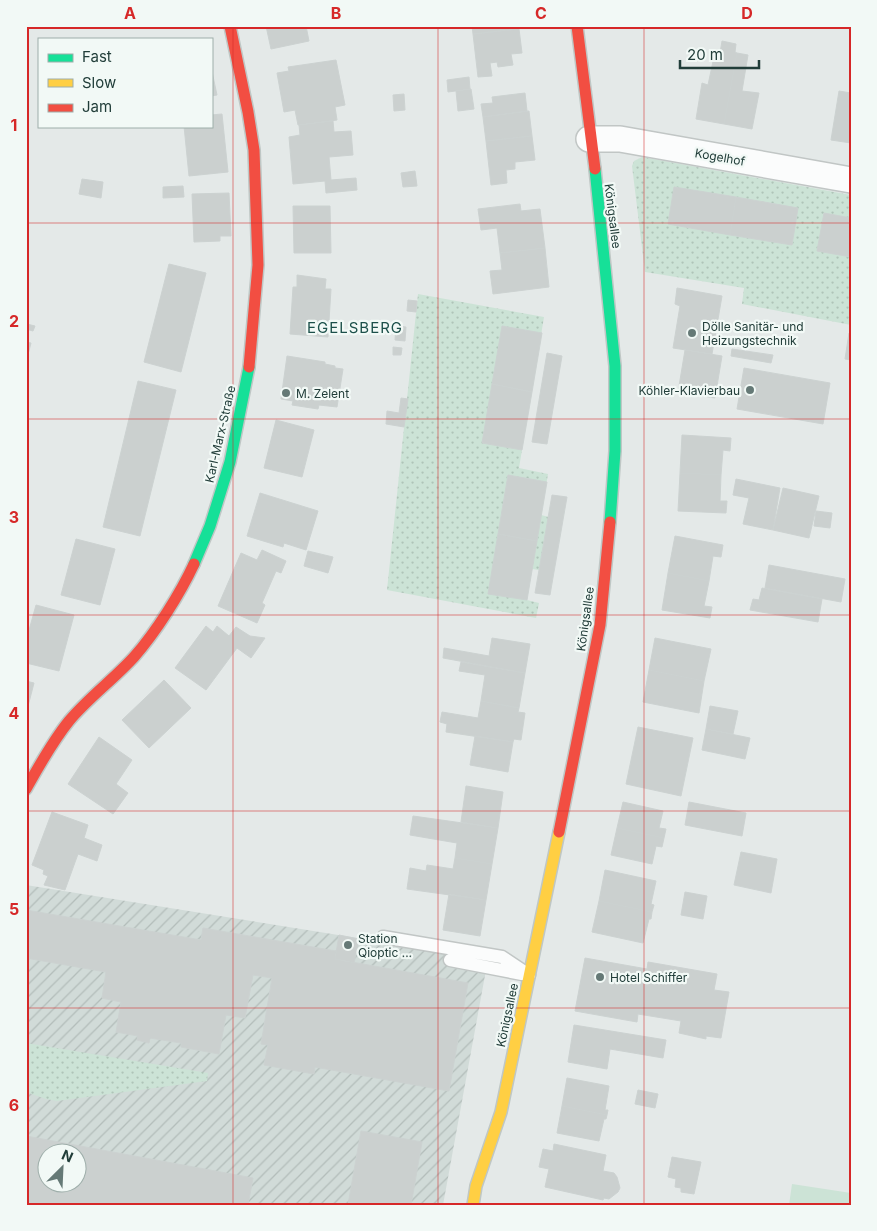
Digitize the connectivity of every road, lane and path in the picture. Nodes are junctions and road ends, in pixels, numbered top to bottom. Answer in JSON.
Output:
{"nodes":[{"id":1,"x":230,"y":26,"type":"edge"},
{"id":2,"x":577,"y":26,"type":"edge"},
{"id":3,"x":589,"y":139,"type":"junction"},
{"id":4,"x":851,"y":180,"type":"edge"},
{"id":5,"x":26,"y":789,"type":"edge"},
{"id":6,"x":383,"y":937,"type":"dead end"},
{"id":7,"x":450,"y":960,"type":"dead end"},
{"id":8,"x":529,"y":976,"type":"junction"},
{"id":9,"x":473,"y":1205,"type":"edge"}],
"edges":[{"from":1,"to":5,"type":"street","name":"Karl-Marx-Straße"},
{"from":2,"to":3,"type":"street","name":"Königsallee"},
{"from":3,"to":4,"type":"street","name":"Kogelhof"},
{"from":3,"to":8,"type":"street","name":"Königsallee"},
{"from":6,"to":8,"type":"lane"},
{"from":7,"to":8,"type":"lane"},
{"from":8,"to":9,"type":"street","name":"Königsallee"}]}
